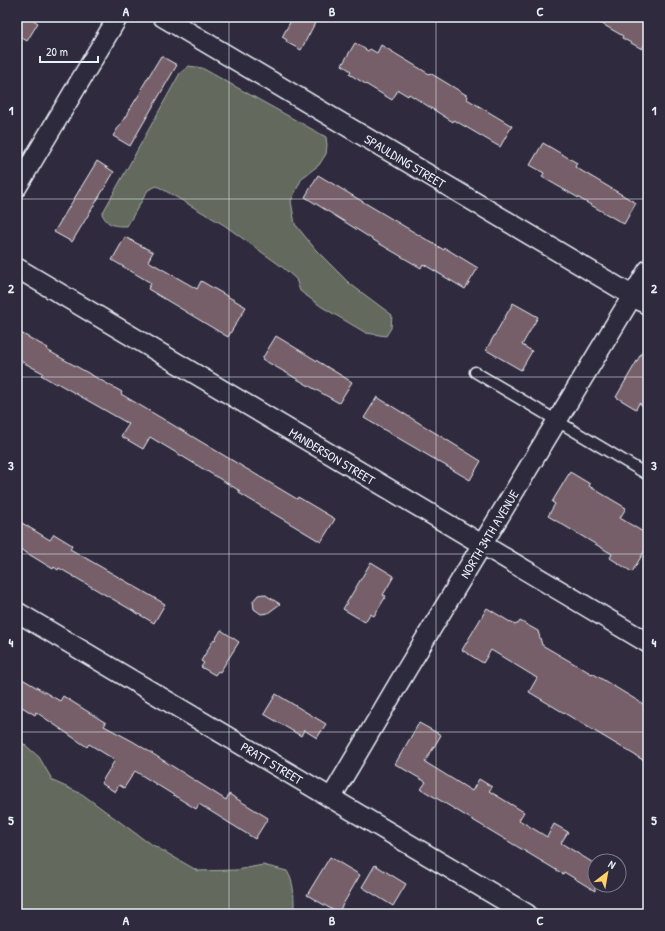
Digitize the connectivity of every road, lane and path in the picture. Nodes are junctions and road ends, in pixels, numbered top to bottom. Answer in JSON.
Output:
{"nodes":[{"id":1,"x":118,"y":17,"type":"edge"},
{"id":2,"x":162,"y":17,"type":"edge"},
{"id":3,"x":17,"y":187,"type":"edge"},
{"id":4,"x":17,"y":268,"type":"edge"},
{"id":5,"x":648,"y":270,"type":"edge"},
{"id":6,"x":640,"y":300,"type":"edge"},
{"id":7,"x":475,"y":372,"type":"dead end"},
{"id":8,"x":557,"y":421,"type":"junction"},
{"id":9,"x":648,"y":475,"type":"edge"},
{"id":10,"x":482,"y":545,"type":"junction"},
{"id":11,"x":17,"y":612,"type":"edge"},
{"id":12,"x":648,"y":643,"type":"edge"},
{"id":13,"x":331,"y":798,"type":"junction"},
{"id":14,"x":527,"y":914,"type":"edge"}],
"edges":[{"from":1,"to":3,"type":"street"},
{"from":2,"to":6,"type":"street","name":"SPAULDING STREET"},
{"from":4,"to":10,"type":"street","name":"MANDERSON STREET"},
{"from":5,"to":6,"type":"street","name":"NORTH 34TH AVENUE"},
{"from":6,"to":8,"type":"street","name":"NORTH 34TH AVENUE"},
{"from":7,"to":8,"type":"lane"},
{"from":8,"to":9,"type":"lane"},
{"from":8,"to":10,"type":"street","name":"NORTH 34TH AVENUE"},
{"from":10,"to":12,"type":"street","name":"MANDERSON STREET"},
{"from":10,"to":13,"type":"street","name":"NORTH 34TH AVENUE"},
{"from":11,"to":13,"type":"street","name":"PRATT STREET"},
{"from":13,"to":14,"type":"street","name":"PRATT STREET"}]}
